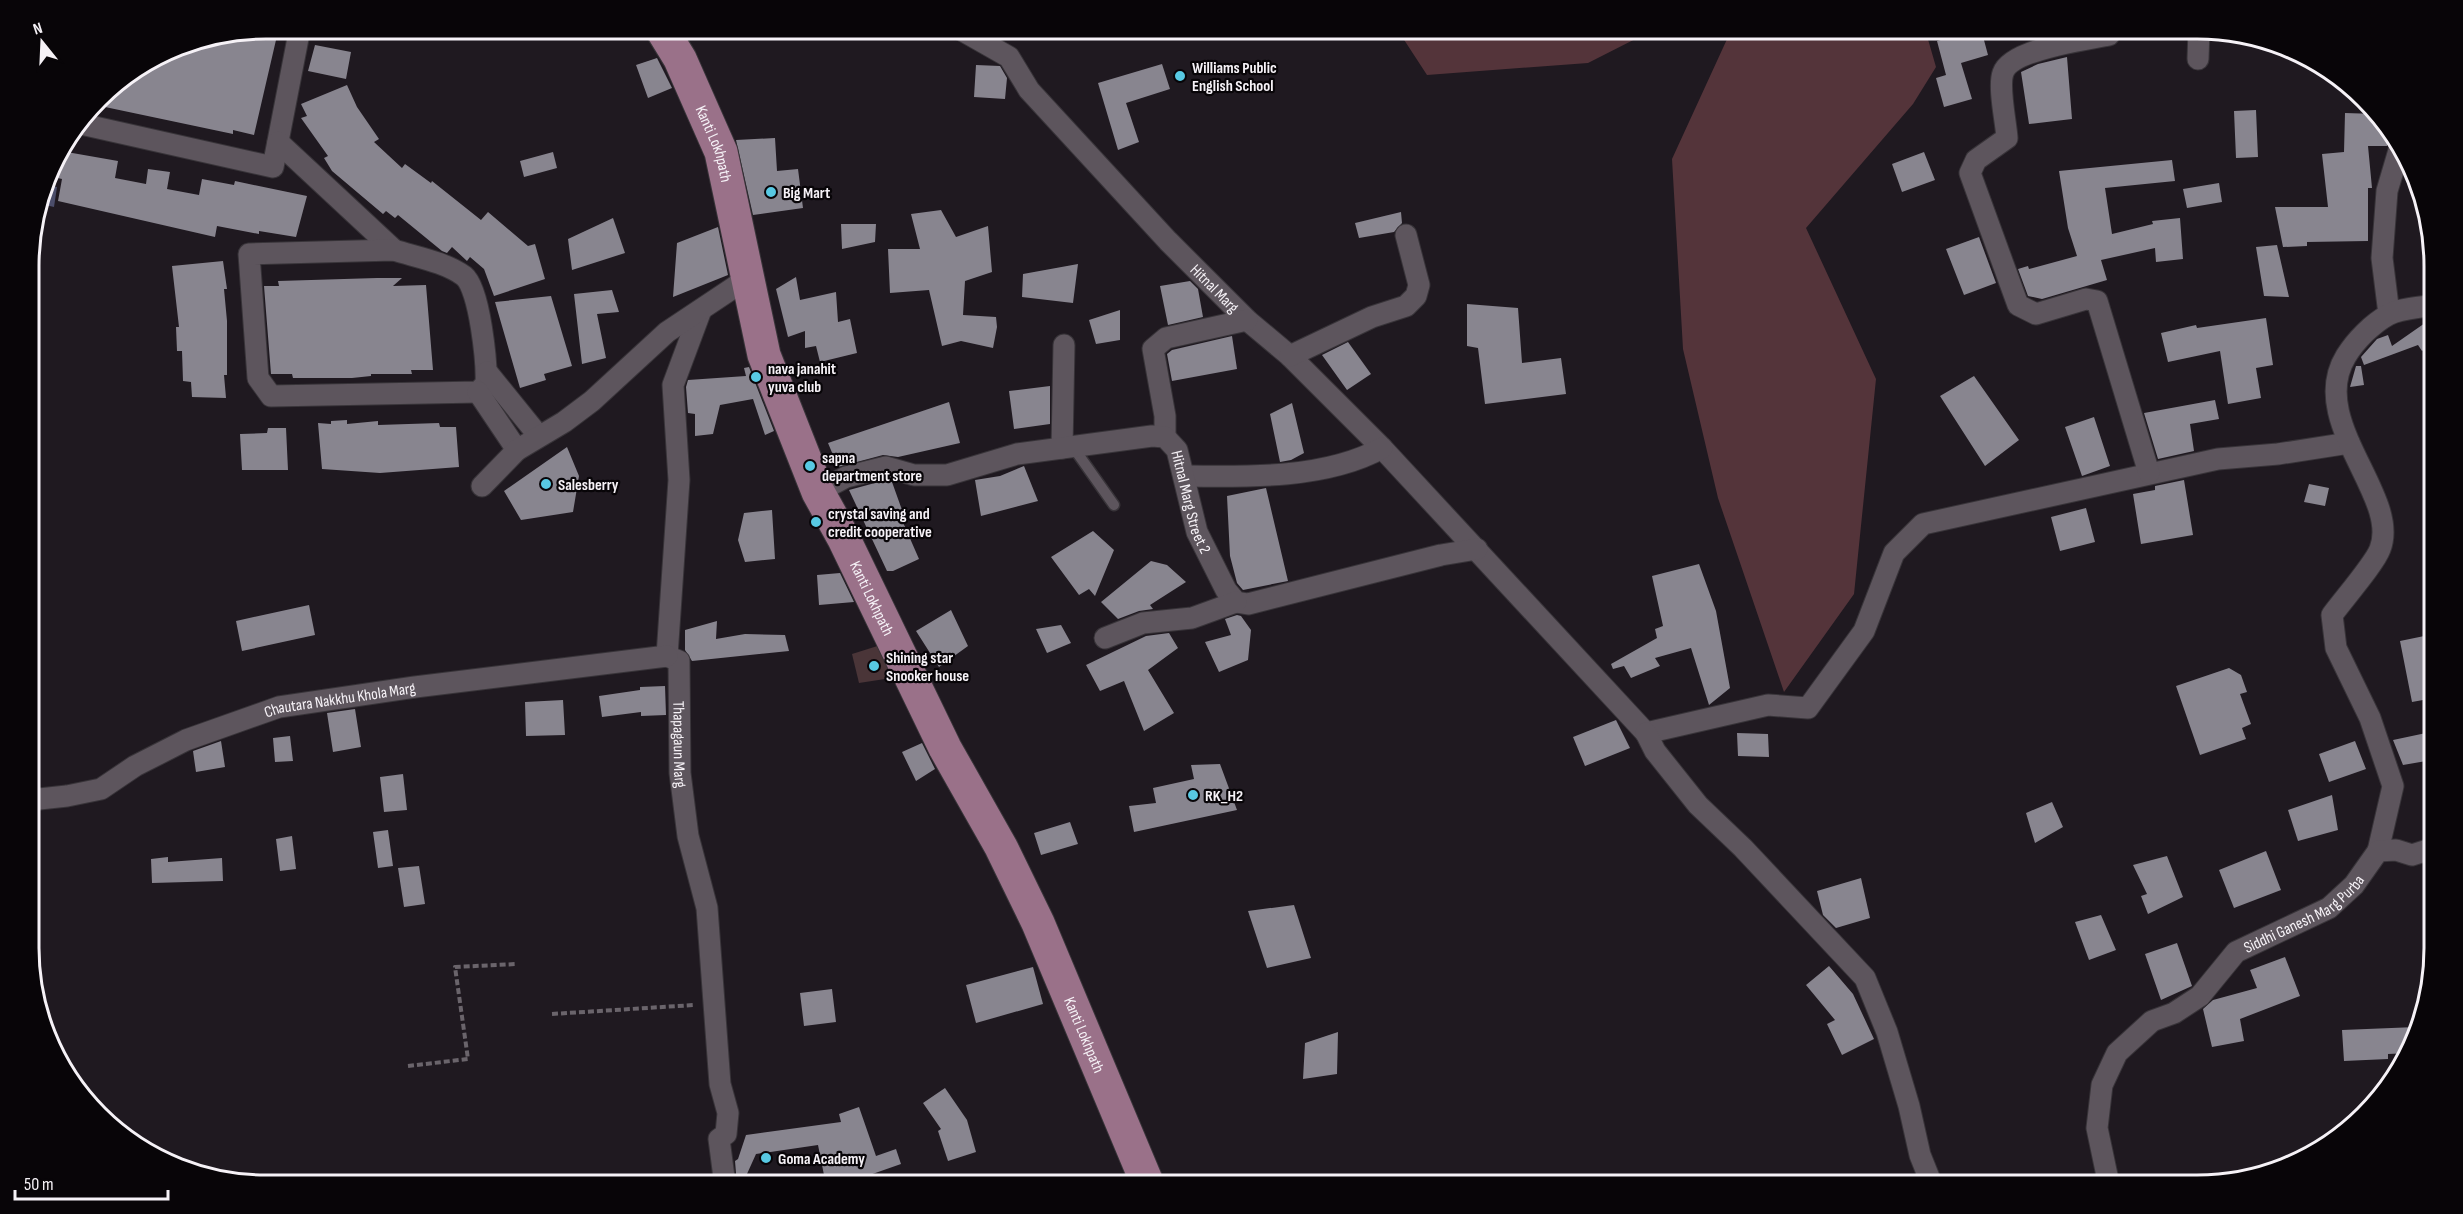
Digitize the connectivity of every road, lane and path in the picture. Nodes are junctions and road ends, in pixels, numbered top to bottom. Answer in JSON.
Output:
{"nodes":[{"id":1,"x":298,"y":39,"type":"edge"},
{"id":2,"x":668,"y":39,"type":"edge"},
{"id":3,"x":977,"y":39,"type":"edge"},
{"id":4,"x":2092,"y":39,"type":"edge"},
{"id":5,"x":2199,"y":39,"type":"edge"},
{"id":6,"x":2198,"y":59,"type":"dead end"},
{"id":7,"x":88,"y":126,"type":"edge"},
{"id":8,"x":278,"y":142,"type":"junction"},
{"id":9,"x":2397,"y":158,"type":"edge"},
{"id":10,"x":1406,"y":235,"type":"dead end"},
{"id":11,"x":394,"y":250,"type":"junction"},
{"id":12,"x":748,"y":278,"type":"junction"},
{"id":13,"x":2424,"y":307,"type":"edge"},
{"id":14,"x":701,"y":310,"type":"junction"},
{"id":15,"x":2389,"y":314,"type":"junction"},
{"id":16,"x":1247,"y":320,"type":"junction"},
{"id":17,"x":1064,"y":345,"type":"dead end"},
{"id":18,"x":1290,"y":356,"type":"junction"},
{"id":19,"x":482,"y":382,"type":"junction"},
{"id":20,"x":537,"y":435,"type":"junction"},
{"id":21,"x":1165,"y":436,"type":"junction"},
{"id":22,"x":2349,"y":443,"type":"junction"},
{"id":23,"x":1067,"y":447,"type":"junction"},
{"id":24,"x":1382,"y":448,"type":"junction"},
{"id":25,"x":517,"y":450,"type":"junction"},
{"id":26,"x":2149,"y":473,"type":"junction"},
{"id":27,"x":1184,"y":476,"type":"junction"},
{"id":28,"x":482,"y":486,"type":"dead end"},
{"id":29,"x":818,"y":492,"type":"junction"},
{"id":30,"x":1114,"y":505,"type":"dead end"},
{"id":31,"x":1477,"y":549,"type":"junction"},
{"id":32,"x":1236,"y":602,"type":"junction"},
{"id":33,"x":1105,"y":638,"type":"dead end"},
{"id":34,"x":667,"y":657,"type":"junction"},
{"id":35,"x":1646,"y":733,"type":"junction"},
{"id":36,"x":39,"y":799,"type":"edge"},
{"id":37,"x":2378,"y":851,"type":"junction"},
{"id":38,"x":2424,"y":851,"type":"edge"},
{"id":39,"x":517,"y":964,"type":"dead end"},
{"id":40,"x":713,"y":1004,"type":"junction"},
{"id":41,"x":552,"y":1014,"type":"dead end"},
{"id":42,"x":408,"y":1066,"type":"dead end"},
{"id":43,"x":724,"y":1175,"type":"edge"},
{"id":44,"x":1144,"y":1175,"type":"edge"},
{"id":45,"x":1928,"y":1175,"type":"edge"},
{"id":46,"x":2107,"y":1175,"type":"edge"}],
"edges":[{"from":1,"to":8,"type":"street"},
{"from":2,"to":12,"type":"main road","name":"Kanti Lokhpath"},
{"from":3,"to":16,"type":"street","name":"Hitnal Marg"},
{"from":4,"to":26,"type":"street"},
{"from":5,"to":6,"type":"street"},
{"from":7,"to":8,"type":"street"},
{"from":8,"to":11,"type":"street"},
{"from":9,"to":15,"type":"street"},
{"from":10,"to":18,"type":"street"},
{"from":11,"to":19,"type":"street"},
{"from":11,"to":19,"type":"street"},
{"from":12,"to":14,"type":"street"},
{"from":12,"to":29,"type":"main road","name":"Kanti Lokhpath"},
{"from":13,"to":15,"type":"street"},
{"from":14,"to":20,"type":"street"},
{"from":14,"to":34,"type":"street"},
{"from":15,"to":22,"type":"street"},
{"from":16,"to":18,"type":"street","name":"Hitnal Marg"},
{"from":16,"to":21,"type":"street"},
{"from":17,"to":23,"type":"street"},
{"from":18,"to":24,"type":"street","name":"Hitnal Marg"},
{"from":19,"to":20,"type":"street"},
{"from":19,"to":25,"type":"street"},
{"from":20,"to":25,"type":"street"},
{"from":21,"to":23,"type":"street","name":"Hitnal Marg Street 2"},
{"from":21,"to":27,"type":"street","name":"Hitnal Marg Street 2"},
{"from":22,"to":26,"type":"street"},
{"from":22,"to":37,"type":"street"},
{"from":23,"to":29,"type":"street","name":"Hitnal Marg Street 2"},
{"from":23,"to":30,"type":"lane"},
{"from":24,"to":27,"type":"street"},
{"from":24,"to":31,"type":"street","name":"Hitnal Marg"},
{"from":25,"to":28,"type":"street"},
{"from":26,"to":35,"type":"street"},
{"from":27,"to":32,"type":"street","name":"Hitnal Marg Street 2"},
{"from":29,"to":44,"type":"main road","name":"Kanti Lokhpath"},
{"from":31,"to":32,"type":"street"},
{"from":31,"to":35,"type":"street","name":"Hitnal Marg"},
{"from":32,"to":33,"type":"street"},
{"from":34,"to":36,"type":"street","name":"Chautara Nakkhu Khola Marg"},
{"from":34,"to":40,"type":"street","name":"Thapagaun Marg"},
{"from":35,"to":45,"type":"street","name":"Hitnal Marg"},
{"from":37,"to":38,"type":"street"},
{"from":37,"to":46,"type":"street","name":"Siddhi Ganesh Marg Purba"},
{"from":39,"to":42,"type":"path"},
{"from":40,"to":41,"type":"path"},
{"from":40,"to":43,"type":"street","name":"Thapagaun Marg"}]}
